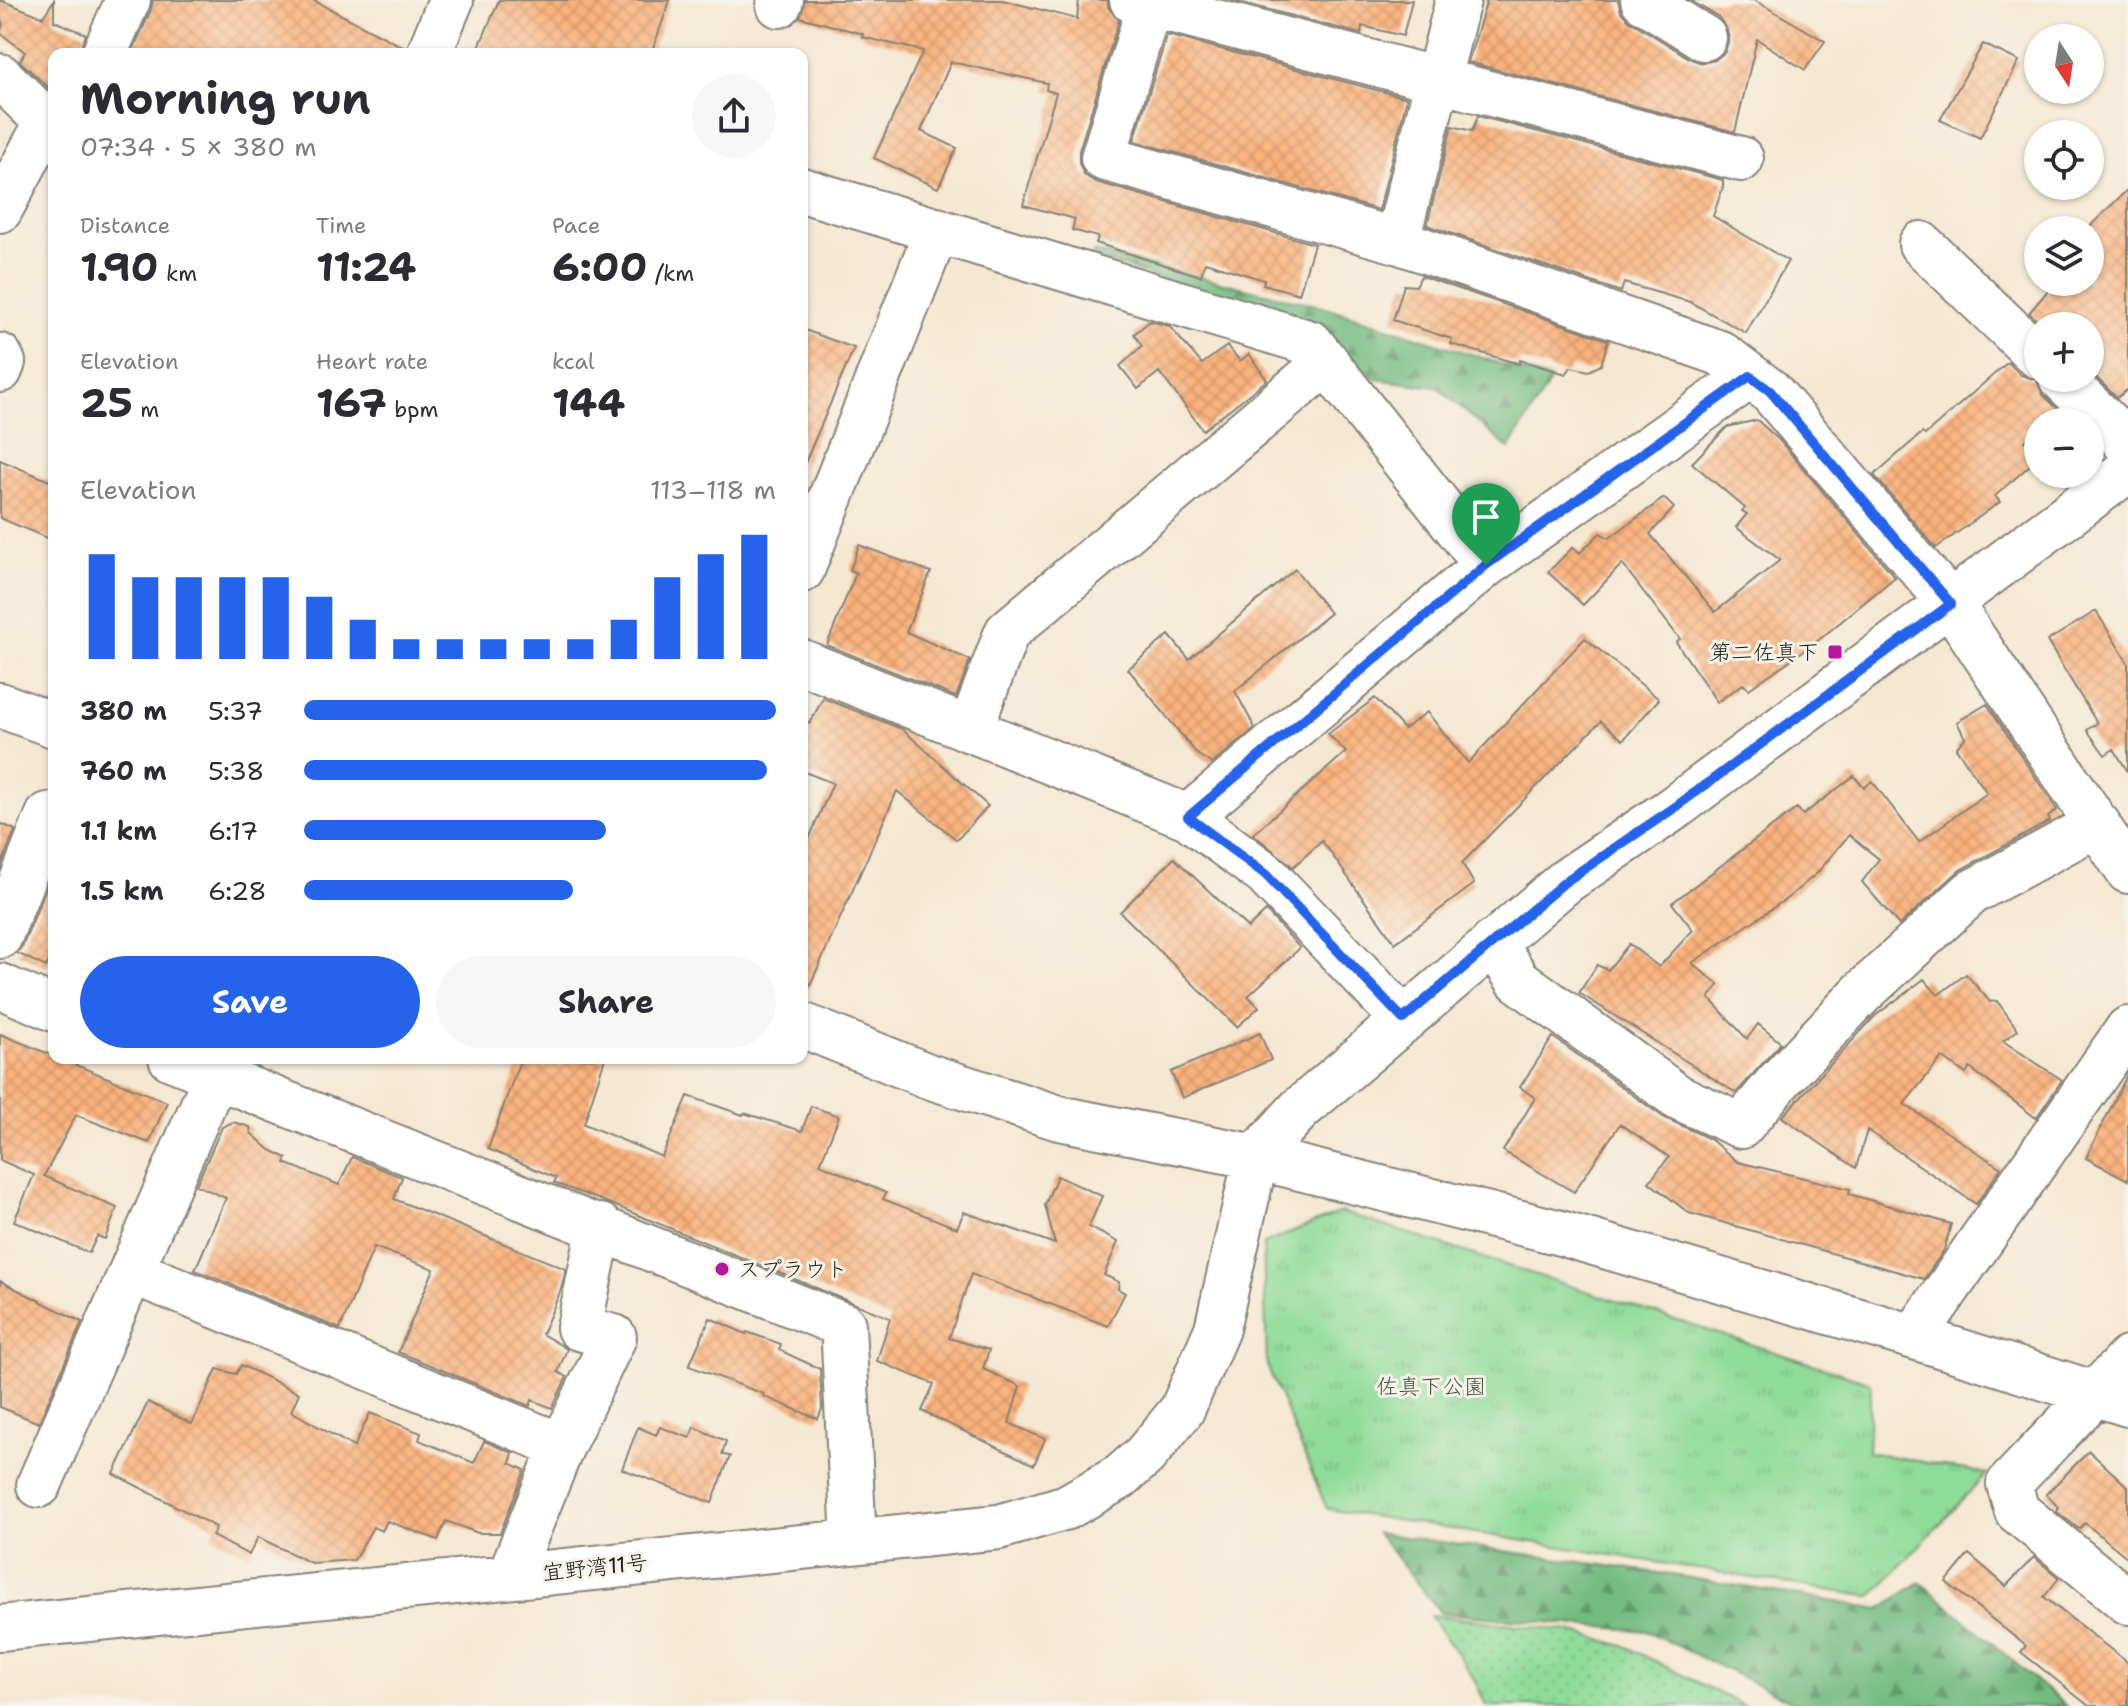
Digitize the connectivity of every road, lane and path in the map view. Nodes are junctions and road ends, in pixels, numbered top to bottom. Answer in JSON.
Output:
{"nodes":[{"id":1,"x":128,"y":0,"type":"edge"},
{"id":2,"x":451,"y":0,"type":"edge"},
{"id":3,"x":1458,"y":0,"type":"edge"},
{"id":4,"x":1643,"y":0,"type":"edge"},
{"id":5,"x":1144,"y":2,"type":"edge"},
{"id":6,"x":1704,"y":38,"type":"dead end"},
{"id":7,"x":107,"y":48,"type":"edge"},
{"id":8,"x":431,"y":48,"type":"edge"},
{"id":9,"x":0,"y":76,"type":"edge"},
{"id":10,"x":1439,"y":81,"type":"junction"},
{"id":11,"x":48,"y":121,"type":"edge"},
{"id":12,"x":48,"y":126,"type":"edge"},
{"id":13,"x":1741,"y":159,"type":"dead end"},
{"id":14,"x":808,"y":192,"type":"edge"},
{"id":15,"x":0,"y":210,"type":"edge"},
{"id":16,"x":937,"y":230,"type":"junction"},
{"id":17,"x":1397,"y":241,"type":"junction"},
{"id":18,"x":1921,"y":244,"type":"dead end"},
{"id":19,"x":2024,"y":343,"type":"edge"},
{"id":20,"x":0,"y":356,"type":"edge"},
{"id":21,"x":1327,"y":362,"type":"junction"},
{"id":22,"x":0,"y":370,"type":"edge"},
{"id":23,"x":1750,"y":376,"type":"junction"},
{"id":24,"x":2076,"y":392,"type":"edge"},
{"id":25,"x":2128,"y":446,"type":"edge"},
{"id":26,"x":2128,"y":470,"type":"edge"},
{"id":27,"x":808,"y":555,"type":"edge"},
{"id":28,"x":1486,"y":565,"type":"junction"},
{"id":29,"x":1951,"y":604,"type":"junction"},
{"id":30,"x":808,"y":664,"type":"edge"},
{"id":31,"x":0,"y":705,"type":"edge"},
{"id":32,"x":48,"y":723,"type":"edge"},
{"id":33,"x":970,"y":730,"type":"junction"},
{"id":34,"x":48,"y":815,"type":"dead end"},
{"id":35,"x":1188,"y":817,"type":"junction"},
{"id":36,"x":2098,"y":824,"type":"junction"},
{"id":37,"x":2128,"y":871,"type":"edge"},
{"id":38,"x":0,"y":936,"type":"edge"},
{"id":39,"x":1493,"y":942,"type":"junction"},
{"id":40,"x":0,"y":986,"type":"edge"},
{"id":41,"x":48,"y":1006,"type":"edge"},
{"id":42,"x":1403,"y":1019,"type":"junction"},
{"id":43,"x":808,"y":1027,"type":"edge"},
{"id":44,"x":2128,"y":1029,"type":"edge"},
{"id":45,"x":185,"y":1064,"type":"edge"},
{"id":46,"x":215,"y":1077,"type":"junction"},
{"id":47,"x":1256,"y":1157,"type":"junction"},
{"id":48,"x":600,"y":1226,"type":"junction"},
{"id":49,"x":133,"y":1272,"type":"junction"},
{"id":50,"x":1914,"y":1337,"type":"junction"},
{"id":51,"x":2128,"y":1359,"type":"edge"},
{"id":52,"x":2112,"y":1399,"type":"edge"},
{"id":53,"x":562,"y":1446,"type":"junction"},
{"id":54,"x":39,"y":1485,"type":"dead end"},
{"id":55,"x":854,"y":1541,"type":"junction"},
{"id":56,"x":510,"y":1575,"type":"junction"},
{"id":57,"x":2128,"y":1602,"type":"edge"},
{"id":58,"x":0,"y":1628,"type":"edge"}],
"edges":[{"from":1,"to":7,"type":"street"},
{"from":2,"to":8,"type":"street"},
{"from":3,"to":10,"type":"street"},
{"from":4,"to":6,"type":"street"},
{"from":5,"to":10,"type":"street"},
{"from":5,"to":17,"type":"street"},
{"from":9,"to":11,"type":"street"},
{"from":10,"to":13,"type":"street"},
{"from":10,"to":17,"type":"street"},
{"from":12,"to":15,"type":"street"},
{"from":14,"to":16,"type":"street"},
{"from":16,"to":21,"type":"street"},
{"from":16,"to":27,"type":"street"},
{"from":17,"to":23,"type":"street"},
{"from":18,"to":19,"type":"street"},
{"from":20,"to":22,"type":"street"},
{"from":21,"to":28,"type":"street"},
{"from":21,"to":33,"type":"street"},
{"from":23,"to":28,"type":"street"},
{"from":23,"to":29,"type":"street"},
{"from":24,"to":25,"type":"street"},
{"from":26,"to":29,"type":"street"},
{"from":28,"to":35,"type":"street"},
{"from":29,"to":36,"type":"street"},
{"from":29,"to":39,"type":"street"},
{"from":30,"to":33,"type":"street"},
{"from":31,"to":32,"type":"street"},
{"from":33,"to":35,"type":"street"},
{"from":34,"to":38,"type":"street"},
{"from":35,"to":42,"type":"street"},
{"from":36,"to":37,"type":"street"},
{"from":36,"to":39,"type":"street"},
{"from":39,"to":42,"type":"street"},
{"from":40,"to":41,"type":"street"},
{"from":42,"to":47,"type":"street"},
{"from":43,"to":47,"type":"street"},
{"from":44,"to":50,"type":"street"},
{"from":45,"to":46,"type":"street"},
{"from":46,"to":48,"type":"street"},
{"from":46,"to":49,"type":"street"},
{"from":47,"to":50,"type":"street"},
{"from":47,"to":55,"type":"street","name":"宜野湾11号"},
{"from":48,"to":53,"type":"street"},
{"from":48,"to":55,"type":"street"},
{"from":49,"to":53,"type":"street"},
{"from":49,"to":54,"type":"street"},
{"from":50,"to":52,"type":"street"},
{"from":51,"to":52,"type":"street"},
{"from":52,"to":57,"type":"street"},
{"from":53,"to":56,"type":"street"},
{"from":55,"to":56,"type":"street","name":"宜野湾11号"},
{"from":56,"to":58,"type":"street","name":"宜野湾11号"}]}
